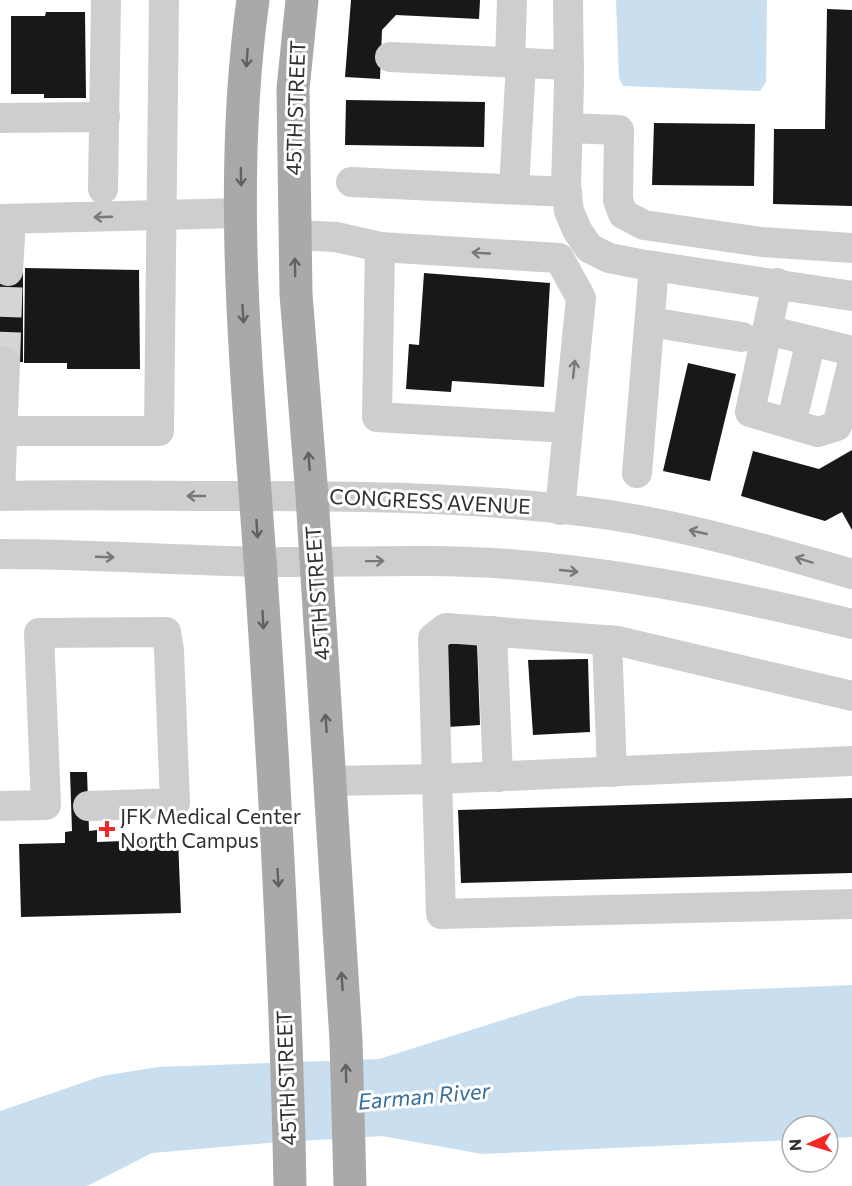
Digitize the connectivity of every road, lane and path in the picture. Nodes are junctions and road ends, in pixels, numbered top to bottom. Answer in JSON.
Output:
{"nodes":[{"id":1,"x":106,"y":0,"type":"edge"},
{"id":2,"x":164,"y":0,"type":"edge"},
{"id":3,"x":253,"y":0,"type":"edge"},
{"id":4,"x":302,"y":0,"type":"edge"},
{"id":5,"x":512,"y":0,"type":"edge"},
{"id":6,"x":568,"y":0,"type":"edge"},
{"id":7,"x":390,"y":57,"type":"dead end"},
{"id":8,"x":516,"y":63,"type":"junction"},
{"id":9,"x":569,"y":65,"type":"junction"},
{"id":10,"x":105,"y":117,"type":"junction"},
{"id":11,"x":0,"y":118,"type":"edge"},
{"id":12,"x":568,"y":128,"type":"junction"},
{"id":13,"x":351,"y":182,"type":"dead end"},
{"id":14,"x":103,"y":189,"type":"dead end"},
{"id":15,"x":514,"y":189,"type":"junction"},
{"id":16,"x":567,"y":192,"type":"junction"},
{"id":17,"x":241,"y":213,"type":"junction"},
{"id":18,"x":161,"y":215,"type":"junction"},
{"id":19,"x":6,"y":219,"type":"edge"},
{"id":20,"x":577,"y":230,"type":"junction"},
{"id":21,"x":295,"y":235,"type":"junction"},
{"id":22,"x":769,"y":243,"type":"junction"},
{"id":23,"x":380,"y":247,"type":"junction"},
{"id":24,"x":852,"y":248,"type":"edge"},
{"id":25,"x":559,"y":258,"type":"junction"},
{"id":26,"x":654,"y":266,"type":"junction"},
{"id":27,"x":9,"y":271,"type":"tunnel mouth"},
{"id":28,"x":771,"y":283,"type":"junction"},
{"id":29,"x":852,"y":296,"type":"edge"},
{"id":30,"x":650,"y":322,"type":"junction"},
{"id":31,"x":755,"y":333,"type":"junction"},
{"id":32,"x":811,"y":341,"type":"junction"},
{"id":33,"x":852,"y":351,"type":"edge"},
{"id":34,"x":5,"y":362,"type":"dead end"},
{"id":35,"x":852,"y":365,"type":"edge"},
{"id":36,"x":791,"y":424,"type":"junction"},
{"id":37,"x":568,"y":428,"type":"junction"},
{"id":38,"x":1,"y":431,"type":"edge"},
{"id":39,"x":637,"y":473,"type":"dead end"},
{"id":40,"x":0,"y":496,"type":"edge"},
{"id":41,"x":255,"y":496,"type":"junction"},
{"id":42,"x":312,"y":496,"type":"junction"},
{"id":43,"x":560,"y":510,"type":"junction"},
{"id":44,"x":0,"y":554,"type":"edge"},
{"id":45,"x":316,"y":561,"type":"junction"},
{"id":46,"x":260,"y":562,"type":"junction"},
{"id":47,"x":852,"y":574,"type":"edge"},
{"id":48,"x":852,"y":624,"type":"edge"},
{"id":49,"x":492,"y":631,"type":"junction"},
{"id":50,"x":607,"y":640,"type":"junction"},
{"id":51,"x":852,"y":696,"type":"edge"},
{"id":52,"x":852,"y":761,"type":"edge"},
{"id":53,"x":612,"y":772,"type":"junction"},
{"id":54,"x":498,"y":777,"type":"junction"},
{"id":55,"x":437,"y":780,"type":"junction"},
{"id":56,"x":330,"y":781,"type":"junction"},
{"id":57,"x":68,"y":805,"type":"junction"},
{"id":58,"x":0,"y":806,"type":"edge"},
{"id":59,"x":852,"y":904,"type":"edge"},
{"id":60,"x":291,"y":1186,"type":"edge"},
{"id":61,"x":350,"y":1186,"type":"edge"}],
"edges":[{"from":1,"to":10,"type":"street"},
{"from":2,"to":18,"type":"street"},
{"from":3,"to":17,"type":"main road","name":"45TH STREET","one_way":true},
{"from":4,"to":21,"type":"main road","name":"45TH STREET"},
{"from":5,"to":8,"type":"street"},
{"from":6,"to":9,"type":"street"},
{"from":7,"to":8,"type":"street"},
{"from":8,"to":9,"type":"street"},
{"from":8,"to":15,"type":"street"},
{"from":9,"to":12,"type":"street"},
{"from":10,"to":11,"type":"street"},
{"from":10,"to":14,"type":"street"},
{"from":12,"to":16,"type":"street"},
{"from":12,"to":22,"type":"street"},
{"from":13,"to":15,"type":"street"},
{"from":15,"to":16,"type":"street"},
{"from":16,"to":20,"type":"street"},
{"from":17,"to":18,"type":"street"},
{"from":17,"to":41,"type":"main road","name":"45TH STREET","one_way":true},
{"from":18,"to":19,"type":"street","one_way":true},
{"from":18,"to":38,"type":"street"},
{"from":19,"to":27,"type":"street"},
{"from":20,"to":25,"type":"street"},
{"from":20,"to":26,"type":"street"},
{"from":21,"to":23,"type":"street"},
{"from":42,"to":21,"type":"main road","name":"45TH STREET","one_way":true},
{"from":22,"to":24,"type":"street"},
{"from":22,"to":28,"type":"street"},
{"from":25,"to":23,"type":"street","one_way":true},
{"from":23,"to":37,"type":"street"},
{"from":37,"to":25,"type":"street","one_way":true},
{"from":26,"to":28,"type":"street"},
{"from":26,"to":30,"type":"street"},
{"from":28,"to":29,"type":"street"},
{"from":28,"to":31,"type":"street"},
{"from":30,"to":31,"type":"street"},
{"from":30,"to":39,"type":"street"},
{"from":31,"to":32,"type":"street"},
{"from":31,"to":36,"type":"street"},
{"from":32,"to":33,"type":"street"},
{"from":32,"to":36,"type":"street"},
{"from":34,"to":38,"type":"street"},
{"from":35,"to":36,"type":"street"},
{"from":37,"to":43,"type":"street"},
{"from":38,"to":40,"type":"street"},
{"from":41,"to":40,"type":"street","name":"CONGRESS AVENUE","one_way":true},
{"from":41,"to":42,"type":"street","name":"CONGRESS AVENUE"},
{"from":41,"to":46,"type":"main road","name":"45TH STREET","one_way":true},
{"from":42,"to":43,"type":"street","name":"CONGRESS AVENUE"},
{"from":42,"to":45,"type":"main road","name":"45TH STREET"},
{"from":47,"to":43,"type":"street","name":"CONGRESS AVENUE","one_way":true},
{"from":44,"to":46,"type":"street","one_way":true},
{"from":45,"to":46,"type":"street"},
{"from":45,"to":48,"type":"street","one_way":true},
{"from":56,"to":45,"type":"main road","name":"45TH STREET","one_way":true},
{"from":46,"to":60,"type":"main road","name":"45TH STREET","one_way":true},
{"from":49,"to":50,"type":"street"},
{"from":49,"to":54,"type":"street"},
{"from":49,"to":55,"type":"street"},
{"from":50,"to":51,"type":"street"},
{"from":50,"to":53,"type":"street"},
{"from":52,"to":53,"type":"street"},
{"from":53,"to":54,"type":"street"},
{"from":54,"to":55,"type":"street"},
{"from":55,"to":56,"type":"street"},
{"from":55,"to":59,"type":"street"},
{"from":61,"to":56,"type":"main road","name":"45TH STREET","one_way":true},
{"from":57,"to":57,"type":"street"},
{"from":57,"to":58,"type":"street"}]}
